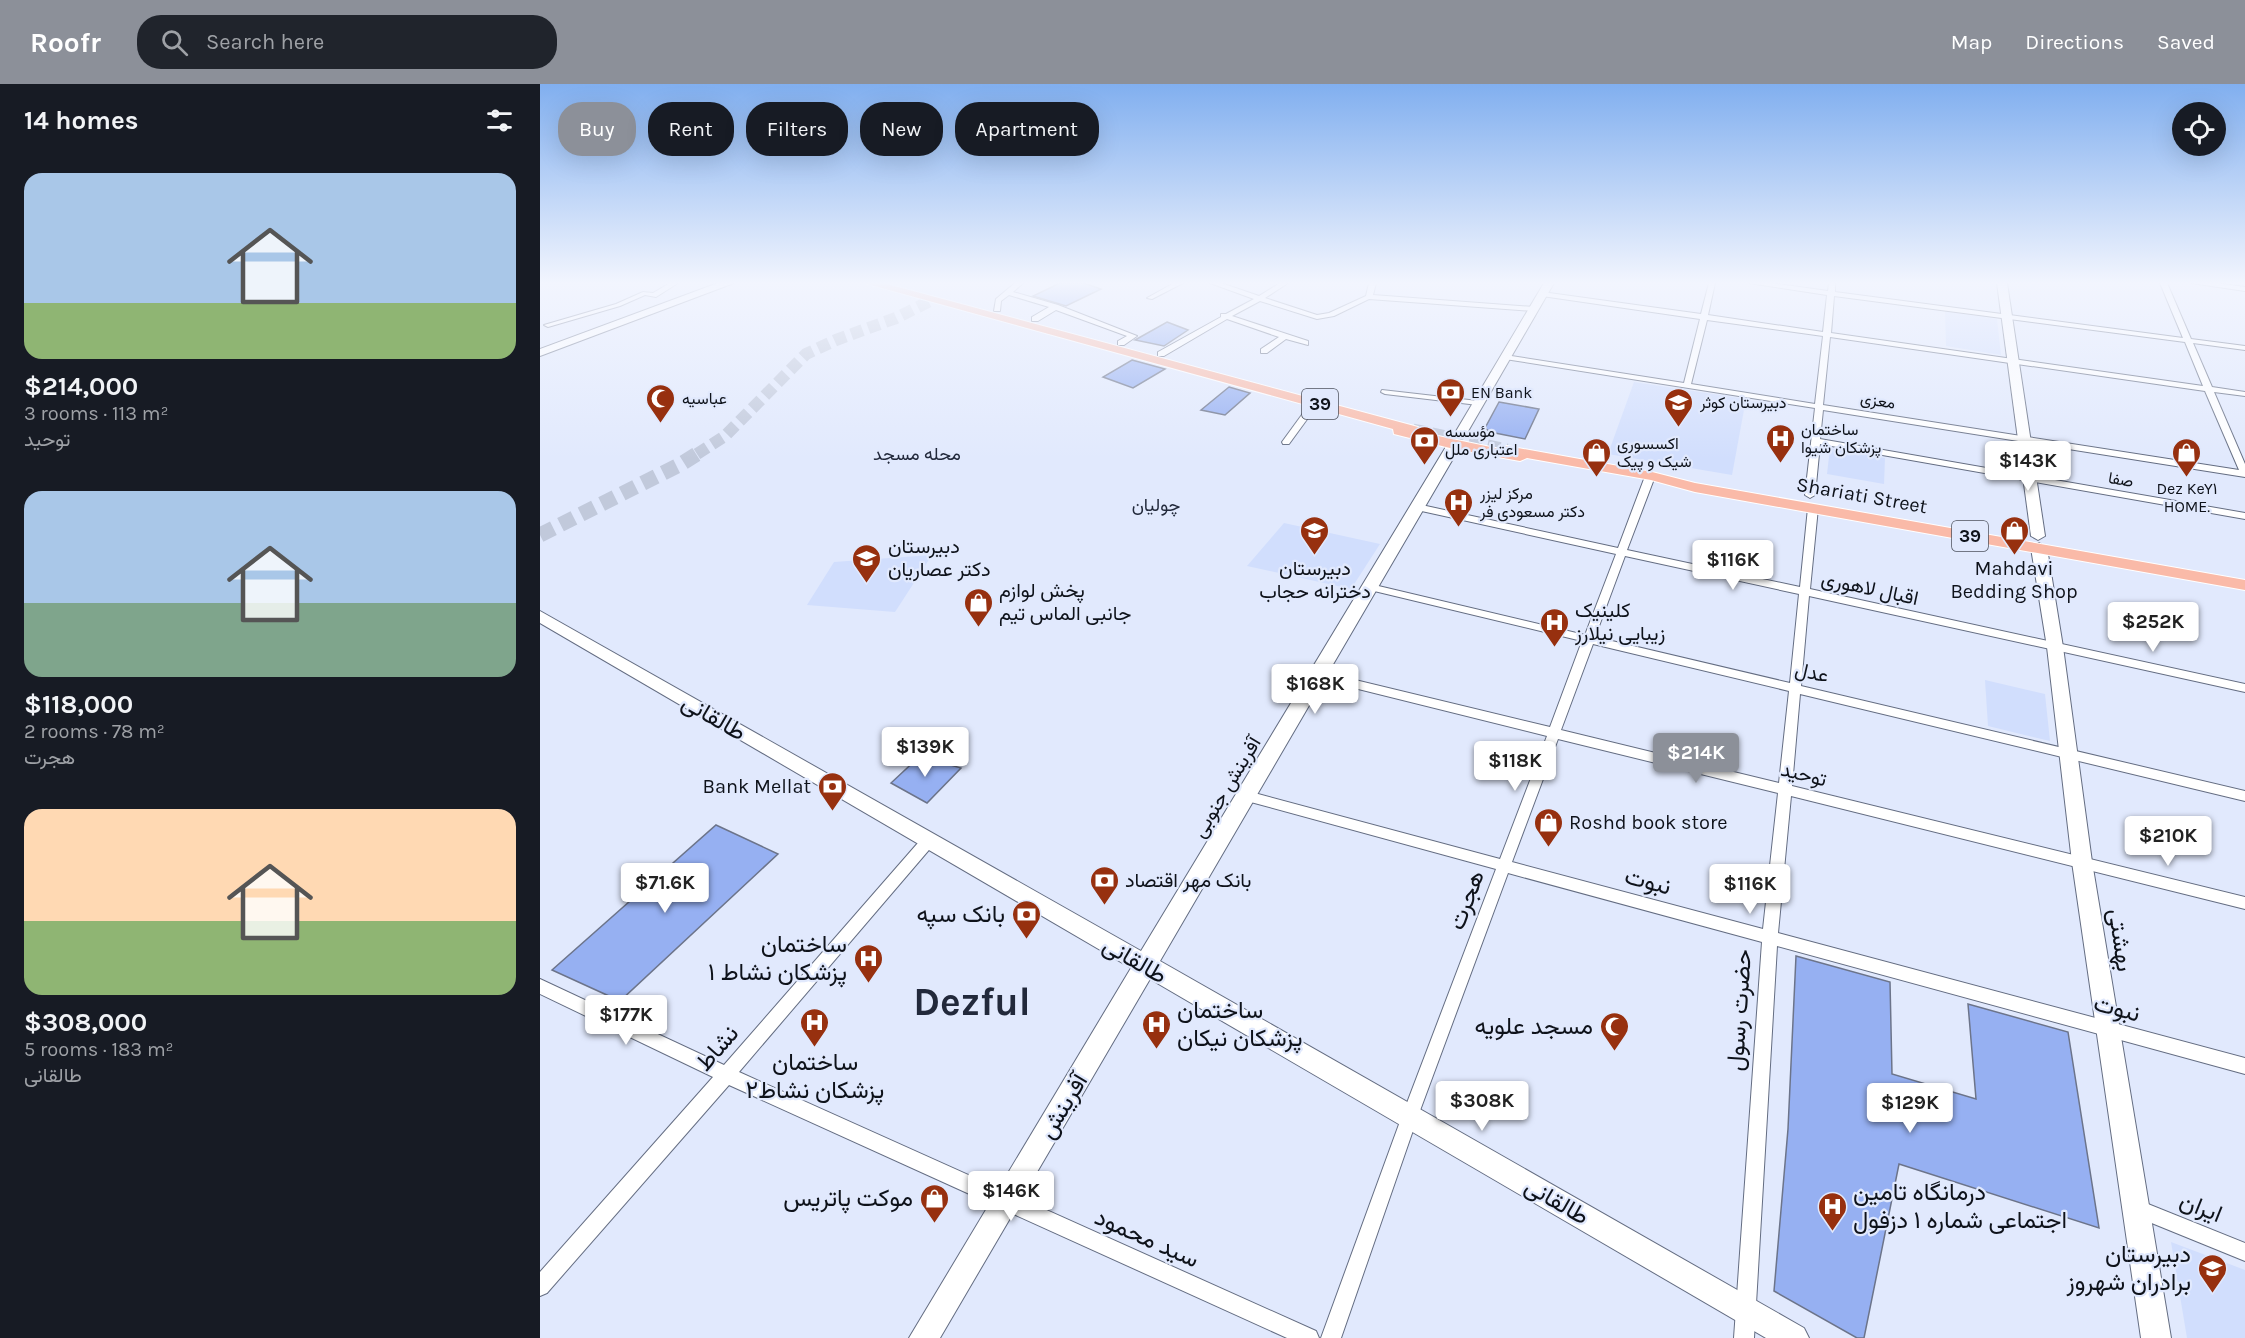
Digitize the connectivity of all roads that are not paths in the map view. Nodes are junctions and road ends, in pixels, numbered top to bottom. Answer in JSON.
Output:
{"nodes":[{"id":1,"x":2188,"y":341,"type":"edge"},
{"id":2,"x":570,"y":342,"type":"edge"},
{"id":3,"x":1091,"y":342,"type":"edge"},
{"id":4,"x":1116,"y":342,"type":"edge"},
{"id":5,"x":1182,"y":342,"type":"edge"},
{"id":6,"x":1277,"y":342,"type":"edge"},
{"id":7,"x":1301,"y":342,"type":"edge"},
{"id":8,"x":1514,"y":342,"type":"edge"},
{"id":9,"x":1697,"y":342,"type":"edge"},
{"id":10,"x":1825,"y":342,"type":"edge"},
{"id":11,"x":1876,"y":342,"type":"edge"},
{"id":12,"x":2010,"y":342,"type":"edge"},
{"id":13,"x":2192,"y":342,"type":"edge"},
{"id":14,"x":1121,"y":343,"type":"joint"},
{"id":15,"x":1305,"y":343,"type":"dead end"},
{"id":16,"x":2245,"y":348,"type":"edge"},
{"id":17,"x":1264,"y":351,"type":"dead end"},
{"id":18,"x":540,"y":353,"type":"edge"},
{"id":19,"x":1161,"y":354,"type":"junction"},
{"id":20,"x":1505,"y":357,"type":"junction"},
{"id":21,"x":2013,"y":362,"type":"junction"},
{"id":22,"x":1231,"y":378,"type":"junction"},
{"id":23,"x":1687,"y":385,"type":"junction"},
{"id":24,"x":2208,"y":389,"type":"junction"},
{"id":25,"x":1385,"y":392,"type":"dead end"},
{"id":26,"x":2245,"y":394,"type":"edge"},
{"id":27,"x":1478,"y":403,"type":"junction"},
{"id":28,"x":1819,"y":405,"type":"junction"},
{"id":29,"x":1312,"y":407,"type":"junction"},
{"id":30,"x":1416,"y":429,"type":"junction"},
{"id":31,"x":2024,"y":438,"type":"junction"},
{"id":32,"x":1458,"y":439,"type":"junction"},
{"id":33,"x":1815,"y":441,"type":"junction"},
{"id":34,"x":1286,"y":442,"type":"dead end"},
{"id":35,"x":1507,"y":448,"type":"junction"},
{"id":36,"x":2245,"y":474,"type":"edge"},
{"id":37,"x":2030,"y":478,"type":"junction"},
{"id":38,"x":1649,"y":479,"type":"junction"},
{"id":39,"x":1696,"y":481,"type":"junction"},
{"id":40,"x":1811,"y":501,"type":"junction"},
{"id":41,"x":1417,"y":507,"type":"junction"},
{"id":42,"x":2245,"y":516,"type":"edge"},
{"id":43,"x":2038,"y":542,"type":"junction"},
{"id":44,"x":1621,"y":552,"type":"junction"},
{"id":45,"x":2245,"y":572,"type":"edge"},
{"id":46,"x":2245,"y":585,"type":"edge"},
{"id":47,"x":1370,"y":587,"type":"junction"},
{"id":48,"x":1804,"y":592,"type":"junction"},
{"id":49,"x":540,"y":616,"type":"edge"},
{"id":50,"x":1588,"y":639,"type":"junction"},
{"id":51,"x":2055,"y":647,"type":"junction"},
{"id":52,"x":1318,"y":675,"type":"junction"},
{"id":53,"x":1795,"y":688,"type":"junction"},
{"id":54,"x":2245,"y":688,"type":"edge"},
{"id":55,"x":1554,"y":733,"type":"junction"},
{"id":56,"x":2067,"y":753,"type":"junction"},
{"id":57,"x":1785,"y":789,"type":"junction"},
{"id":58,"x":1247,"y":796,"type":"junction"},
{"id":59,"x":2245,"y":796,"type":"edge"},
{"id":60,"x":928,"y":840,"type":"junction"},
{"id":61,"x":2082,"y":862,"type":"junction"},
{"id":62,"x":1505,"y":865,"type":"junction"},
{"id":63,"x":2245,"y":903,"type":"edge"},
{"id":64,"x":1770,"y":937,"type":"junction"},
{"id":65,"x":1146,"y":967,"type":"junction"},
{"id":66,"x":540,"y":986,"type":"edge"},
{"id":67,"x":2107,"y":1029,"type":"junction"},
{"id":68,"x":2245,"y":1066,"type":"edge"},
{"id":69,"x":726,"y":1075,"type":"junction"},
{"id":70,"x":1410,"y":1116,"type":"junction"},
{"id":71,"x":1006,"y":1200,"type":"junction"},
{"id":72,"x":2138,"y":1209,"type":"junction"},
{"id":73,"x":2245,"y":1252,"type":"edge"},
{"id":74,"x":540,"y":1286,"type":"edge"},
{"id":75,"x":1746,"y":1310,"type":"junction"},
{"id":76,"x":924,"y":1338,"type":"edge"},
{"id":77,"x":1309,"y":1338,"type":"edge"},
{"id":78,"x":1331,"y":1338,"type":"edge"},
{"id":79,"x":1744,"y":1338,"type":"edge"},
{"id":80,"x":1794,"y":1338,"type":"edge"},
{"id":81,"x":2156,"y":1338,"type":"edge"}],
"edges":[{"from":1,"to":24,"type":"street"},
{"from":2,"to":18,"type":"main road"},
{"from":3,"to":22,"type":"main road","number":"39"},
{"from":4,"to":14,"type":"main road","number":"39"},
{"from":5,"to":19,"type":"street"},
{"from":6,"to":17,"type":"street"},
{"from":7,"to":15,"type":"street"},
{"from":8,"to":20,"type":"main road"},
{"from":9,"to":23,"type":"street"},
{"from":10,"to":28,"type":"street","name":"حضرت رسول"},
{"from":11,"to":21,"type":"street"},
{"from":12,"to":21,"type":"main road","name":"بهشتی"},
{"from":13,"to":16,"type":"street"},
{"from":14,"to":19,"type":"main road","number":"39"},
{"from":19,"to":22,"type":"main road","number":"39"},
{"from":20,"to":23,"type":"street","name":"معزی"},
{"from":20,"to":27,"type":"main road"},
{"from":21,"to":24,"type":"street"},
{"from":21,"to":31,"type":"main road","name":"بهشتی"},
{"from":22,"to":29,"type":"main road"},
{"from":22,"to":30,"type":"main road","number":"39"},
{"from":23,"to":28,"type":"street","name":"معزی"},
{"from":24,"to":26,"type":"street"},
{"from":24,"to":36,"type":"street"},
{"from":25,"to":27,"type":"street"},
{"from":27,"to":32,"type":"main road"},
{"from":28,"to":31,"type":"street","name":"معزی"},
{"from":28,"to":33,"type":"street","name":"حضرت رسول"},
{"from":29,"to":30,"type":"main road"},
{"from":29,"to":34,"type":"street"},
{"from":30,"to":32,"type":"main road"},
{"from":31,"to":36,"type":"street","name":"معزی"},
{"from":31,"to":37,"type":"main road","name":"بهشتی"},
{"from":32,"to":35,"type":"main road"},
{"from":32,"to":41,"type":"main road","name":"آفرینش جنوبی"},
{"from":33,"to":37,"type":"street","name":"صفا"},
{"from":33,"to":40,"type":"street","name":"حضرت رسول"},
{"from":35,"to":38,"type":"main road"},
{"from":35,"to":39,"type":"main road","name":"Shariati Street","number":"39"},
{"from":37,"to":42,"type":"street","name":"صفا"},
{"from":37,"to":43,"type":"main road","name":"بهشتی"},
{"from":38,"to":39,"type":"main road"},
{"from":38,"to":44,"type":"street","name":"هجرت"},
{"from":39,"to":40,"type":"main road","name":"Shariati Street","number":"39"},
{"from":40,"to":43,"type":"main road","name":"Shariati Street","number":"39"},
{"from":40,"to":48,"type":"street","name":"حضرت رسول"},
{"from":41,"to":44,"type":"street","name":"اقبال لاهوری"},
{"from":41,"to":47,"type":"main road","name":"آفرینش جنوبی"},
{"from":43,"to":45,"type":"main road","name":"Shariati Street","number":"39"},
{"from":43,"to":46,"type":"main road","name":"Shariati Street","number":"39"},
{"from":43,"to":51,"type":"main road","name":"بهشتی"},
{"from":44,"to":48,"type":"street","name":"اقبال لاهوری"},
{"from":44,"to":50,"type":"street","name":"هجرت"},
{"from":47,"to":50,"type":"street","name":"عدل"},
{"from":47,"to":52,"type":"main road","name":"آفرینش جنوبی"},
{"from":48,"to":51,"type":"street","name":"اقبال لاهوری"},
{"from":48,"to":53,"type":"street","name":"حضرت رسول"},
{"from":49,"to":60,"type":"main road","name":"طالقانی"},
{"from":50,"to":53,"type":"street","name":"عدل"},
{"from":50,"to":55,"type":"street","name":"هجرت"},
{"from":51,"to":54,"type":"street","name":"اقبال لاهوری"},
{"from":51,"to":56,"type":"main road","name":"بهشتی"},
{"from":52,"to":55,"type":"street","name":"توحید"},
{"from":52,"to":58,"type":"main road","name":"آفرینش جنوبی"},
{"from":53,"to":56,"type":"street","name":"عدل"},
{"from":53,"to":57,"type":"street","name":"حضرت رسول"},
{"from":55,"to":57,"type":"street","name":"توحید"},
{"from":55,"to":62,"type":"street","name":"هجرت"},
{"from":56,"to":59,"type":"street","name":"عدل"},
{"from":56,"to":61,"type":"main road","name":"بهشتی"},
{"from":57,"to":61,"type":"street","name":"توحید"},
{"from":57,"to":64,"type":"street","name":"حضرت رسول"},
{"from":58,"to":62,"type":"street","name":"نبوت"},
{"from":58,"to":65,"type":"main road","name":"آفرینش جنوبی"},
{"from":60,"to":65,"type":"main road","name":"طالقانی"},
{"from":60,"to":69,"type":"street","name":"نشاط"},
{"from":61,"to":63,"type":"street","name":"توحید"},
{"from":61,"to":67,"type":"main road","name":"بهشتی"},
{"from":62,"to":64,"type":"street","name":"نبوت"},
{"from":62,"to":70,"type":"street","name":"هجرت"},
{"from":64,"to":67,"type":"street","name":"نبوت"},
{"from":64,"to":75,"type":"street","name":"حضرت رسول"},
{"from":65,"to":70,"type":"main road","name":"طالقانی"},
{"from":65,"to":71,"type":"main road","name":"آفرینش"},
{"from":66,"to":69,"type":"street","name":"سید محمود"},
{"from":67,"to":68,"type":"street","name":"نبوت"},
{"from":67,"to":72,"type":"main road","name":"بهشتی"},
{"from":69,"to":71,"type":"street","name":"سید محمود"},
{"from":69,"to":74,"type":"street","name":"نشاط"},
{"from":70,"to":75,"type":"main road","name":"طالقانی"},
{"from":70,"to":78,"type":"street","name":"هجرت"},
{"from":71,"to":76,"type":"main road","name":"آفرینش"},
{"from":71,"to":77,"type":"street","name":"سید محمود"},
{"from":72,"to":73,"type":"street","name":"ایران"},
{"from":72,"to":81,"type":"main road","name":"بهشتی"},
{"from":75,"to":79,"type":"street","name":"حضرت رسول"},
{"from":75,"to":80,"type":"main road","name":"طالقانی"}]}
